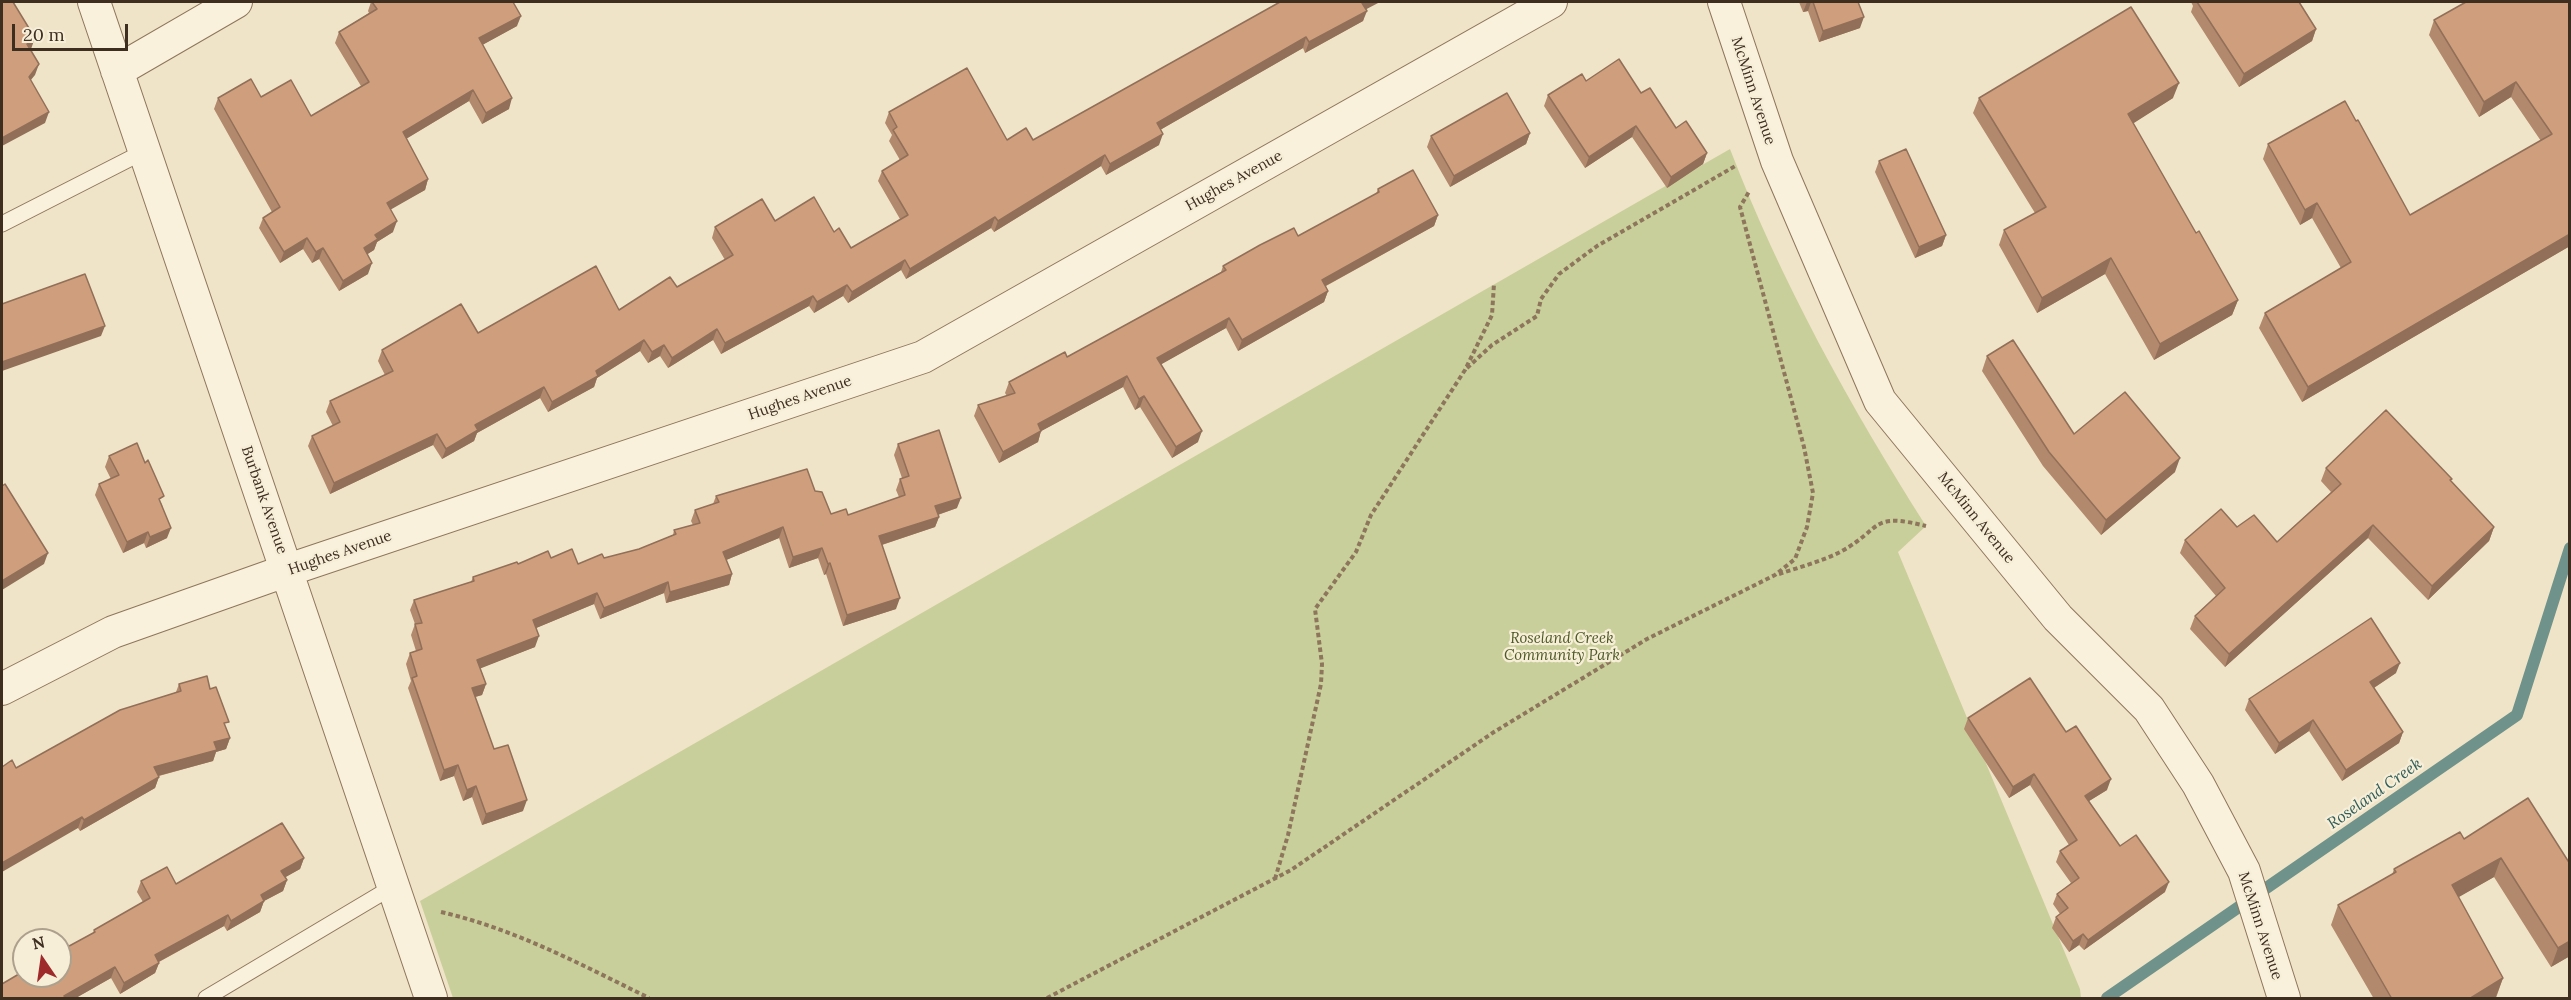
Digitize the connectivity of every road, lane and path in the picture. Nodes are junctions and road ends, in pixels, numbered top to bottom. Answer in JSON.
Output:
{"nodes":[{"id":1,"x":94,"y":2,"type":"edge"},
{"id":2,"x":236,"y":2,"type":"edge"},
{"id":3,"x":1551,"y":2,"type":"edge"},
{"id":4,"x":1724,"y":2,"type":"edge"},
{"id":5,"x":117,"y":71,"type":"junction"},
{"id":6,"x":145,"y":151,"type":"junction"},
{"id":7,"x":1777,"y":161,"type":"junction"},
{"id":8,"x":1737,"y":165,"type":"dead end"},
{"id":9,"x":2,"y":224,"type":"edge"},
{"id":10,"x":1494,"y":284,"type":"dead end"},
{"id":11,"x":1465,"y":370,"type":"junction"},
{"id":12,"x":1926,"y":526,"type":"dead end"},
{"id":13,"x":288,"y":570,"type":"junction"},
{"id":14,"x":1774,"y":575,"type":"junction"},
{"id":15,"x":2,"y":688,"type":"edge"},
{"id":16,"x":1274,"y":879,"type":"junction"},
{"id":17,"x":394,"y":886,"type":"junction"},
{"id":18,"x":434,"y":911,"type":"dead end"},
{"id":19,"x":206,"y":999,"type":"edge"},
{"id":20,"x":431,"y":999,"type":"edge"},
{"id":21,"x":649,"y":999,"type":"edge"},
{"id":22,"x":1047,"y":999,"type":"edge"},
{"id":23,"x":2284,"y":999,"type":"edge"}],
"edges":[{"from":1,"to":5,"type":"street","name":"Burbank Avenue"},
{"from":2,"to":5,"type":"street"},
{"from":3,"to":13,"type":"street","name":"Hughes Avenue"},
{"from":4,"to":7,"type":"street","name":"McMinn Avenue"},
{"from":5,"to":6,"type":"street","name":"Burbank Avenue"},
{"from":6,"to":9,"type":"lane"},
{"from":6,"to":13,"type":"street","name":"Burbank Avenue"},
{"from":7,"to":14,"type":"path"},
{"from":7,"to":23,"type":"street","name":"McMinn Avenue"},
{"from":8,"to":11,"type":"path"},
{"from":10,"to":11,"type":"path"},
{"from":11,"to":16,"type":"path"},
{"from":12,"to":14,"type":"path"},
{"from":13,"to":15,"type":"street","name":"Hughes Avenue"},
{"from":13,"to":17,"type":"street","name":"Burbank Avenue"},
{"from":14,"to":16,"type":"path"},
{"from":16,"to":22,"type":"path"},
{"from":17,"to":19,"type":"lane"},
{"from":17,"to":20,"type":"street","name":"Burbank Avenue"},
{"from":18,"to":21,"type":"path"}]}
